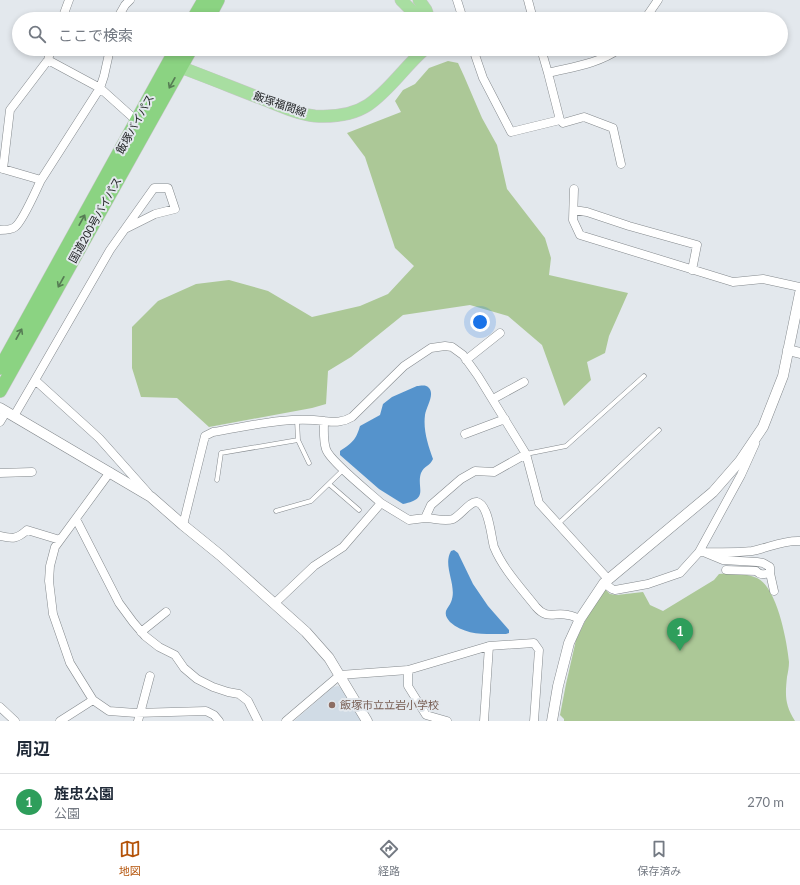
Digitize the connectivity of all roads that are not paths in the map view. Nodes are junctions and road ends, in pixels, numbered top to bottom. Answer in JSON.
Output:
{"nodes":[{"id":1,"x":69,"y":0,"type":"edge"},
{"id":2,"x":130,"y":0,"type":"edge"},
{"id":3,"x":204,"y":0,"type":"edge"},
{"id":4,"x":218,"y":0,"type":"edge"},
{"id":5,"x":401,"y":0,"type":"edge"},
{"id":6,"x":420,"y":0,"type":"edge"},
{"id":7,"x":457,"y":0,"type":"edge"},
{"id":8,"x":528,"y":0,"type":"edge"},
{"id":9,"x":658,"y":0,"type":"edge"},
{"id":10,"x":65,"y":12,"type":"edge"},
{"id":11,"x":121,"y":12,"type":"edge"},
{"id":12,"x":197,"y":12,"type":"edge"},
{"id":13,"x":212,"y":12,"type":"edge"},
{"id":14,"x":414,"y":12,"type":"edge"},
{"id":15,"x":427,"y":12,"type":"edge"},
{"id":16,"x":461,"y":12,"type":"edge"},
{"id":17,"x":531,"y":12,"type":"edge"},
{"id":18,"x":649,"y":12,"type":"edge"},
{"id":19,"x":49,"y":56,"type":"edge"},
{"id":20,"x":108,"y":56,"type":"edge"},
{"id":21,"x":173,"y":56,"type":"edge"},
{"id":22,"x":186,"y":56,"type":"edge"},
{"id":23,"x":413,"y":56,"type":"edge"},
{"id":24,"x":475,"y":56,"type":"edge"},
{"id":25,"x":544,"y":56,"type":"edge"},
{"id":26,"x":609,"y":56,"type":"edge"},
{"id":27,"x":48,"y":60,"type":"junction"},
{"id":28,"x":180,"y":67,"type":"junction"},
{"id":29,"x":548,"y":73,"type":"junction"},
{"id":30,"x":100,"y":88,"type":"junction"},
{"id":31,"x":560,"y":120,"type":"junction"},
{"id":32,"x":141,"y":125,"type":"junction"},
{"id":33,"x":621,"y":164,"type":"dead end"},
{"id":34,"x":2,"y":168,"type":"edge"},
{"id":35,"x":41,"y":180,"type":"junction"},
{"id":36,"x":574,"y":189,"type":"dead end"},
{"id":37,"x":574,"y":210,"type":"junction"},
{"id":38,"x":125,"y":229,"type":"junction"},
{"id":39,"x":0,"y":230,"type":"edge"},
{"id":40,"x":692,"y":270,"type":"junction"},
{"id":41,"x":800,"y":287,"type":"edge"},
{"id":42,"x":800,"y":293,"type":"edge"},
{"id":43,"x":500,"y":333,"type":"dead end"},
{"id":44,"x":788,"y":350,"type":"junction"},
{"id":45,"x":800,"y":353,"type":"edge"},
{"id":46,"x":466,"y":360,"type":"junction"},
{"id":47,"x":3,"y":373,"type":"edge"},
{"id":48,"x":644,"y":376,"type":"dead end"},
{"id":49,"x":34,"y":380,"type":"junction"},
{"id":50,"x":524,"y":382,"type":"dead end"},
{"id":51,"x":0,"y":391,"type":"edge"},
{"id":52,"x":492,"y":398,"type":"junction"},
{"id":53,"x":7,"y":412,"type":"edge"},
{"id":54,"x":297,"y":419,"type":"junction"},
{"id":55,"x":505,"y":419,"type":"junction"},
{"id":56,"x":324,"y":421,"type":"junction"},
{"id":57,"x":0,"y":422,"type":"edge"},
{"id":58,"x":763,"y":427,"type":"junction"},
{"id":59,"x":659,"y":430,"type":"dead end"},
{"id":60,"x":465,"y":434,"type":"dead end"},
{"id":61,"x":298,"y":440,"type":"junction"},
{"id":62,"x":526,"y":454,"type":"junction"},
{"id":63,"x":309,"y":463,"type":"dead end"},
{"id":64,"x":343,"y":469,"type":"junction"},
{"id":65,"x":32,"y":472,"type":"dead end"},
{"id":66,"x":110,"y":472,"type":"junction"},
{"id":67,"x":0,"y":473,"type":"edge"},
{"id":68,"x":216,"y":480,"type":"dead end"},
{"id":69,"x":329,"y":484,"type":"junction"},
{"id":70,"x":151,"y":497,"type":"junction"},
{"id":71,"x":381,"y":503,"type":"junction"},
{"id":72,"x":359,"y":510,"type":"dead end"},
{"id":73,"x":276,"y":511,"type":"dead end"},
{"id":74,"x":76,"y":518,"type":"junction"},
{"id":75,"x":426,"y":518,"type":"junction"},
{"id":76,"x":558,"y":524,"type":"junction"},
{"id":77,"x":183,"y":525,"type":"junction"},
{"id":78,"x":0,"y":536,"type":"edge"},
{"id":79,"x":60,"y":540,"type":"junction"},
{"id":80,"x":800,"y":541,"type":"edge"},
{"id":81,"x":702,"y":552,"type":"junction"},
{"id":82,"x":726,"y":570,"type":"dead end"},
{"id":83,"x":770,"y":573,"type":"junction"},
{"id":84,"x":606,"y":581,"type":"junction"},
{"id":85,"x":774,"y":591,"type":"dead end"},
{"id":86,"x":276,"y":603,"type":"junction"},
{"id":87,"x":166,"y":612,"type":"dead end"},
{"id":88,"x":580,"y":619,"type":"junction"},
{"id":89,"x":141,"y":632,"type":"junction"},
{"id":90,"x":489,"y":646,"type":"junction"},
{"id":91,"x":408,"y":670,"type":"junction"},
{"id":92,"x":340,"y":675,"type":"junction"},
{"id":93,"x":150,"y":676,"type":"dead end"},
{"id":94,"x":93,"y":700,"type":"junction"},
{"id":95,"x":0,"y":706,"type":"edge"},
{"id":96,"x":139,"y":717,"type":"edge"},
{"id":97,"x":15,"y":721,"type":"edge"},
{"id":98,"x":60,"y":721,"type":"edge"},
{"id":99,"x":219,"y":721,"type":"edge"},
{"id":100,"x":258,"y":721,"type":"edge"},
{"id":101,"x":286,"y":721,"type":"edge"},
{"id":102,"x":367,"y":721,"type":"edge"},
{"id":103,"x":447,"y":721,"type":"edge"},
{"id":104,"x":484,"y":721,"type":"edge"},
{"id":105,"x":534,"y":721,"type":"edge"},
{"id":106,"x":552,"y":721,"type":"edge"}],
"edges":[{"from":1,"to":10,"type":"street"},
{"from":2,"to":11,"type":"street"},
{"from":3,"to":12,"type":"highway"},
{"from":4,"to":13,"type":"highway"},
{"from":5,"to":14,"type":"main road"},
{"from":6,"to":15,"type":"main road"},
{"from":7,"to":16,"type":"street"},
{"from":8,"to":17,"type":"street"},
{"from":9,"to":18,"type":"street"},
{"from":19,"to":27,"type":"street"},
{"from":20,"to":30,"type":"street"},
{"from":21,"to":32,"type":"highway","name":"飯塚バイパス"},
{"from":22,"to":28,"type":"highway","name":"国道200号バイパス"},
{"from":23,"to":28,"type":"main road","name":"飯塚福間線"},
{"from":24,"to":31,"type":"street"},
{"from":25,"to":29,"type":"street"},
{"from":26,"to":29,"type":"street"},
{"from":27,"to":30,"type":"street"},
{"from":27,"to":34,"type":"street"},
{"from":28,"to":32,"type":"highway","name":"国道200号バイパス","one_way":true},
{"from":29,"to":31,"type":"street"},
{"from":30,"to":32,"type":"street"},
{"from":30,"to":35,"type":"street"},
{"from":31,"to":33,"type":"street"},
{"from":32,"to":47,"type":"highway","name":"国道200号バイパス"},
{"from":34,"to":35,"type":"street"},
{"from":35,"to":39,"type":"street"},
{"from":36,"to":37,"type":"street"},
{"from":37,"to":40,"type":"street"},
{"from":37,"to":40,"type":"street"},
{"from":38,"to":38,"type":"street"},
{"from":38,"to":49,"type":"street"},
{"from":40,"to":41,"type":"street"},
{"from":42,"to":44,"type":"street"},
{"from":43,"to":46,"type":"street"},
{"from":44,"to":45,"type":"street"},
{"from":44,"to":58,"type":"street"},
{"from":46,"to":52,"type":"street"},
{"from":46,"to":56,"type":"street"},
{"from":47,"to":51,"type":"highway","name":"国道200号バイパス"},
{"from":48,"to":62,"type":"lane"},
{"from":49,"to":53,"type":"street"},
{"from":49,"to":70,"type":"street"},
{"from":50,"to":52,"type":"street"},
{"from":52,"to":55,"type":"street"},
{"from":53,"to":57,"type":"street"},
{"from":53,"to":66,"type":"street"},
{"from":54,"to":56,"type":"street"},
{"from":54,"to":61,"type":"lane"},
{"from":54,"to":77,"type":"street"},
{"from":55,"to":60,"type":"street"},
{"from":55,"to":62,"type":"street"},
{"from":56,"to":64,"type":"street"},
{"from":58,"to":81,"type":"street"},
{"from":58,"to":84,"type":"street"},
{"from":59,"to":76,"type":"lane"},
{"from":61,"to":63,"type":"lane"},
{"from":61,"to":68,"type":"lane"},
{"from":62,"to":75,"type":"street"},
{"from":62,"to":76,"type":"street"},
{"from":64,"to":69,"type":"lane"},
{"from":64,"to":71,"type":"street"},
{"from":65,"to":67,"type":"street"},
{"from":66,"to":70,"type":"street"},
{"from":66,"to":74,"type":"street"},
{"from":69,"to":72,"type":"lane"},
{"from":69,"to":73,"type":"lane"},
{"from":70,"to":77,"type":"street"},
{"from":71,"to":75,"type":"street"},
{"from":71,"to":86,"type":"street"},
{"from":74,"to":79,"type":"street"},
{"from":74,"to":89,"type":"street"},
{"from":75,"to":88,"type":"street"},
{"from":76,"to":84,"type":"street"},
{"from":77,"to":86,"type":"street"},
{"from":78,"to":79,"type":"street"},
{"from":79,"to":94,"type":"street"},
{"from":80,"to":81,"type":"street"},
{"from":81,"to":83,"type":"street"},
{"from":81,"to":84,"type":"street"},
{"from":82,"to":83,"type":"street"},
{"from":83,"to":85,"type":"street"},
{"from":84,"to":88,"type":"street"},
{"from":86,"to":92,"type":"street"},
{"from":87,"to":89,"type":"street"},
{"from":88,"to":106,"type":"street"},
{"from":89,"to":100,"type":"street"},
{"from":90,"to":91,"type":"street"},
{"from":90,"to":104,"type":"street"},
{"from":90,"to":105,"type":"street"},
{"from":91,"to":92,"type":"street"},
{"from":91,"to":103,"type":"street"},
{"from":92,"to":101,"type":"street"},
{"from":92,"to":102,"type":"street"},
{"from":93,"to":96,"type":"street"},
{"from":94,"to":96,"type":"street"},
{"from":94,"to":98,"type":"street"},
{"from":95,"to":97,"type":"street"},
{"from":96,"to":99,"type":"street"}]}
